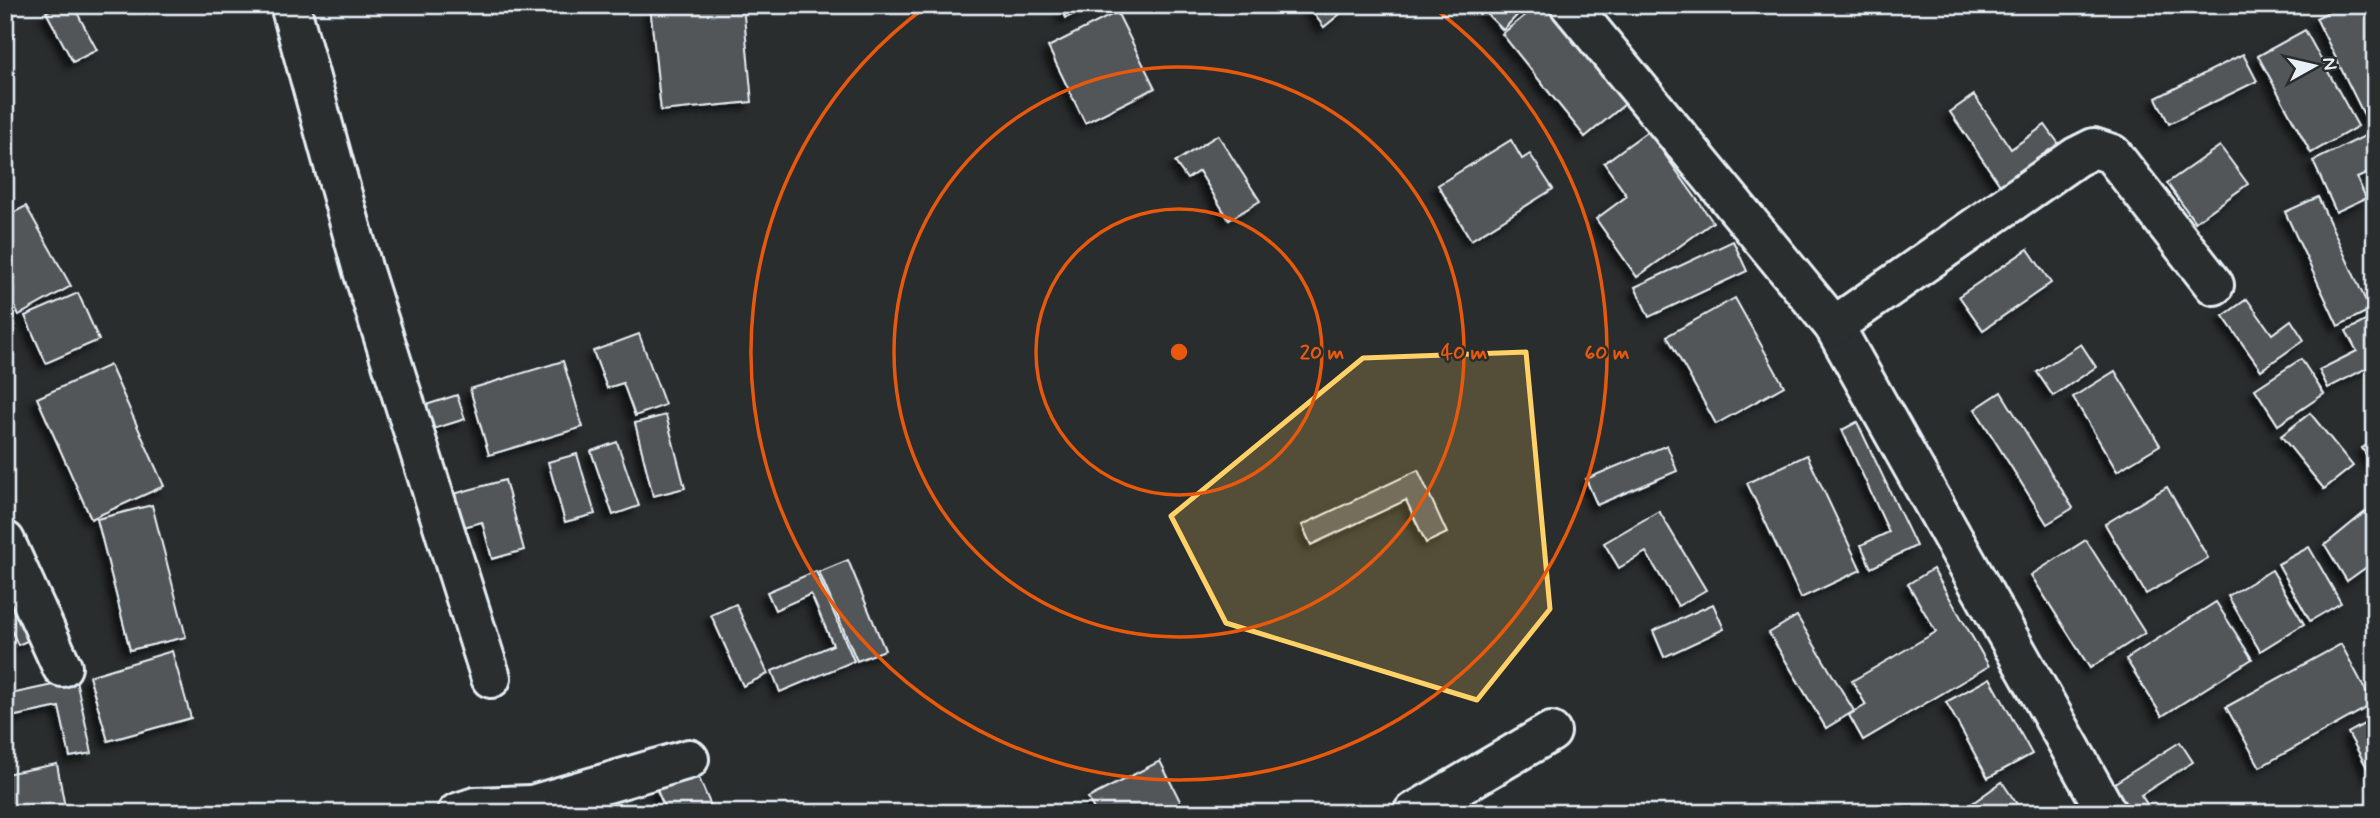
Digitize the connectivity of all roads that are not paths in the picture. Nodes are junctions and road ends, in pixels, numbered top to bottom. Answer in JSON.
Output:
{"nodes":[{"id":1,"x":290,"y":5,"type":"edge"},
{"id":2,"x":1570,"y":5,"type":"edge"},
{"id":3,"x":2214,"y":285,"type":"dead end"},
{"id":4,"x":1834,"y":326,"type":"junction"},
{"id":5,"x":5,"y":541,"type":"edge"},
{"id":6,"x":62,"y":667,"type":"dead end"},
{"id":7,"x":491,"y":678,"type":"dead end"},
{"id":8,"x":1551,"y":732,"type":"dead end"},
{"id":9,"x":689,"y":759,"type":"dead end"},
{"id":10,"x":533,"y":809,"type":"edge"},
{"id":11,"x":457,"y":813,"type":"edge"},
{"id":12,"x":1413,"y":813,"type":"edge"},
{"id":13,"x":2107,"y":813,"type":"edge"}],
"edges":[{"from":1,"to":7,"type":"street"},
{"from":2,"to":4,"type":"street"},
{"from":3,"to":4,"type":"street"},
{"from":4,"to":13,"type":"street"},
{"from":5,"to":6,"type":"street"},
{"from":8,"to":12,"type":"street"},
{"from":9,"to":10,"type":"street"},
{"from":10,"to":11,"type":"street"}]}
